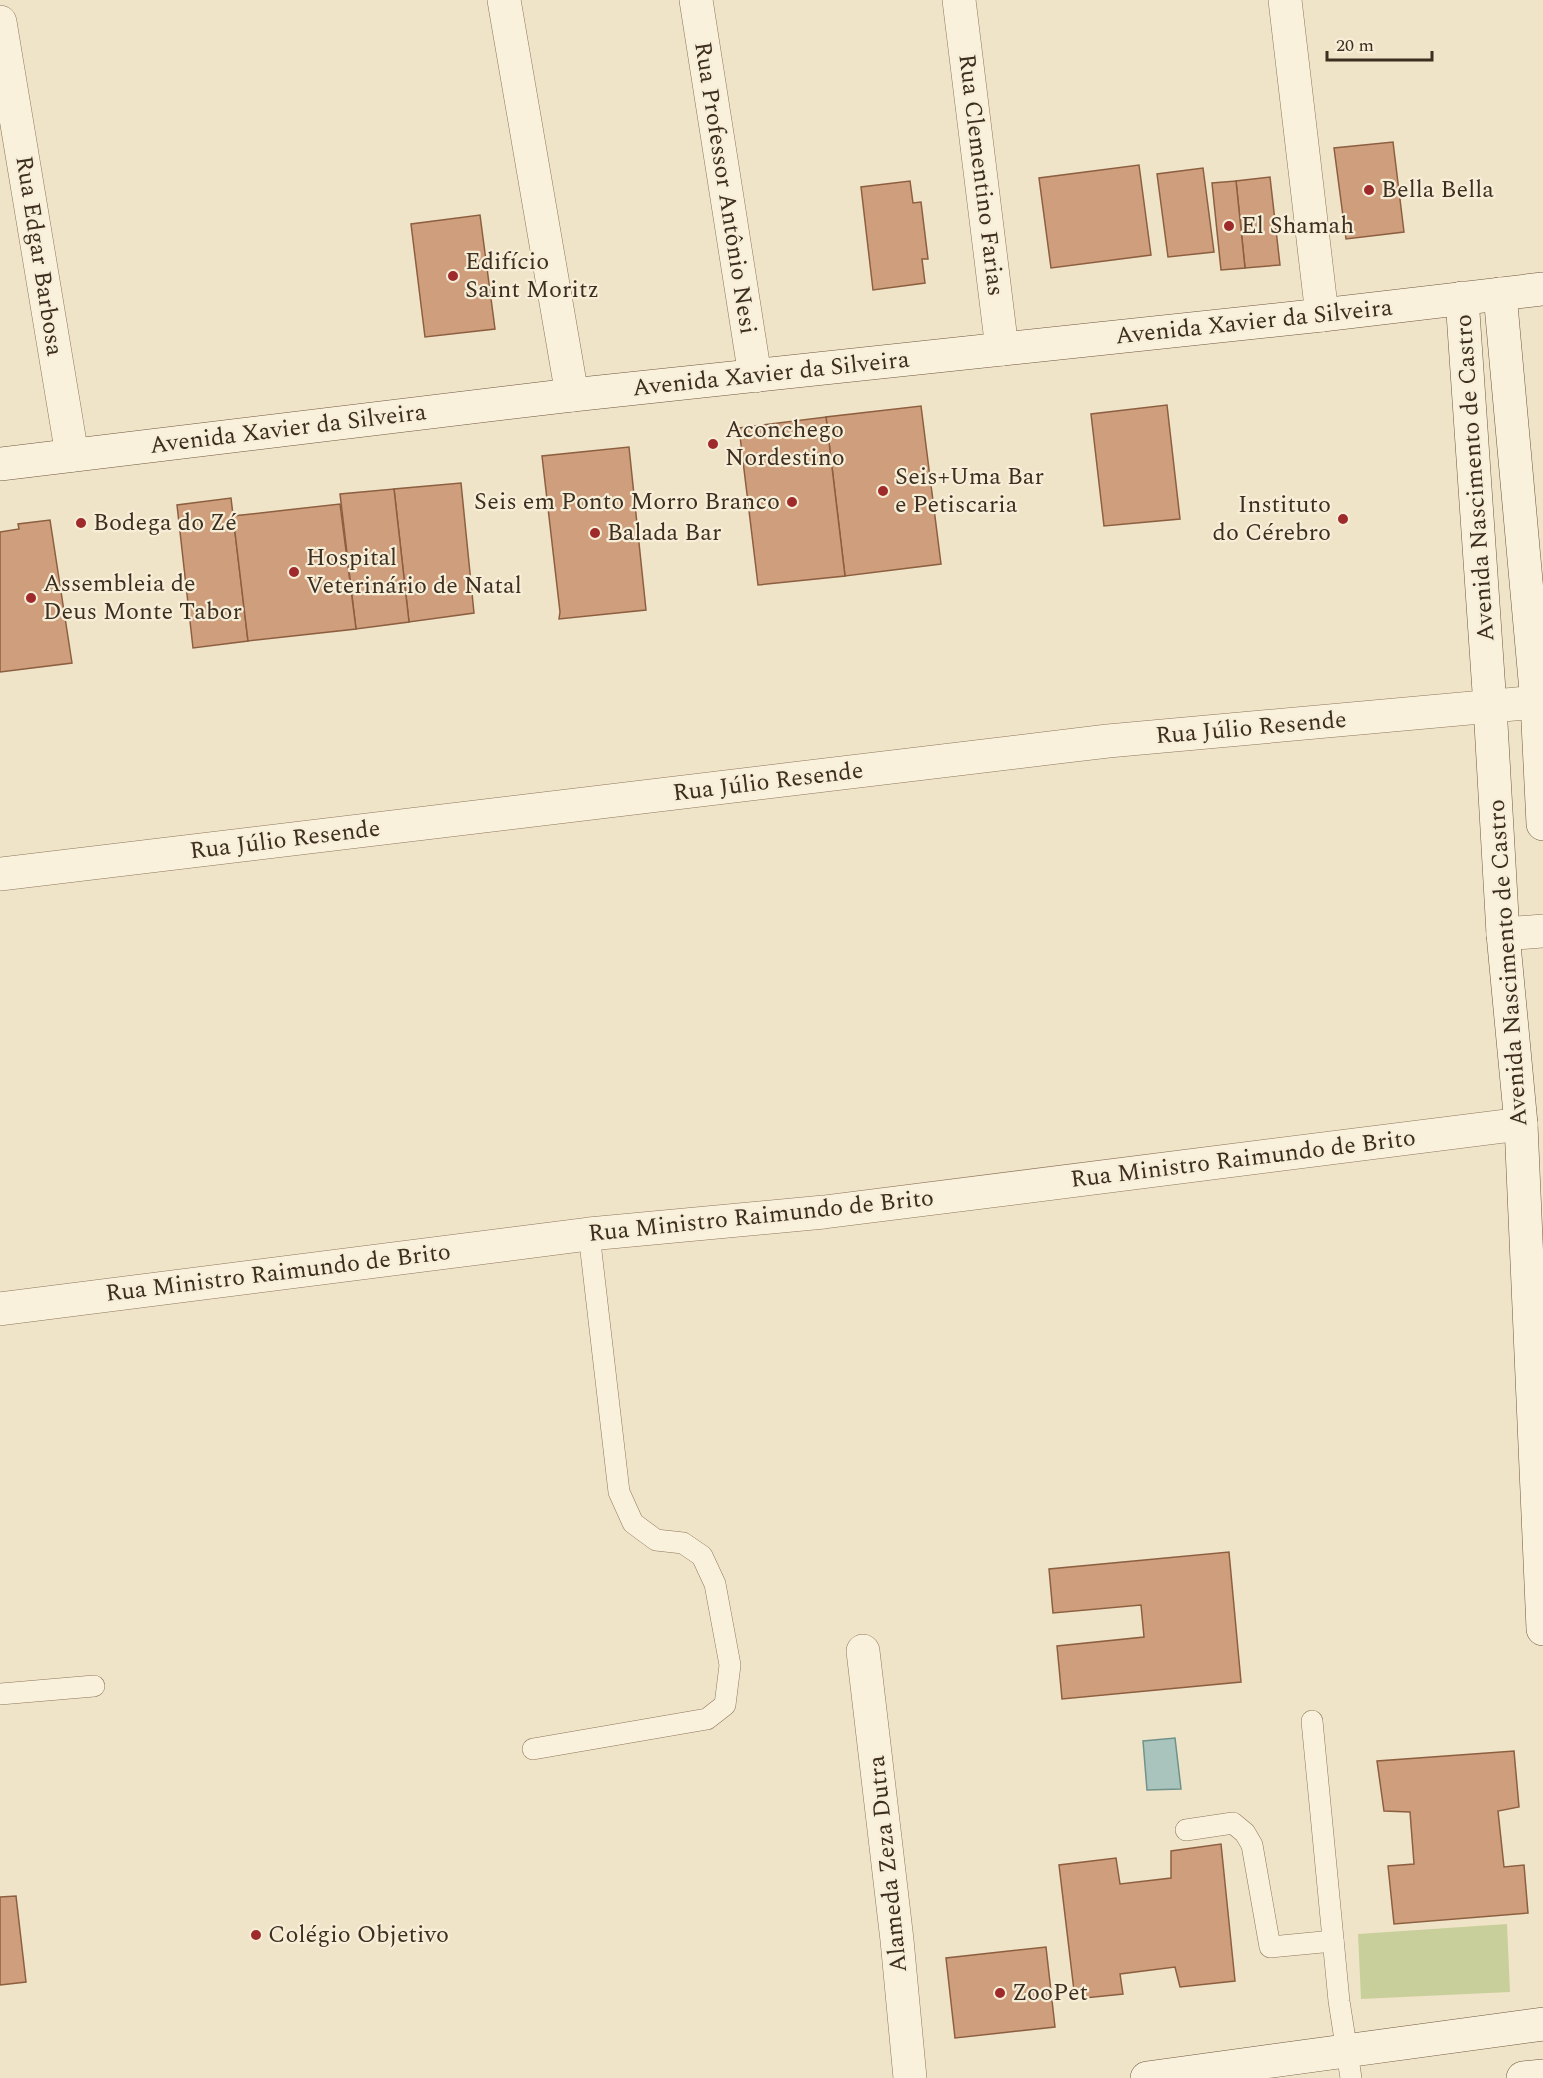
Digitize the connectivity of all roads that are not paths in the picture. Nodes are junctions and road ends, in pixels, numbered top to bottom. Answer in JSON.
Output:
{"nodes":[{"id":1,"x":504,"y":0,"type":"edge"},
{"id":2,"x":696,"y":0,"type":"edge"},
{"id":3,"x":959,"y":0,"type":"edge"},
{"id":4,"x":1286,"y":0,"type":"edge"},
{"id":5,"x":0,"y":22,"type":"edge"},
{"id":6,"x":1543,"y":289,"type":"edge"},
{"id":7,"x":1500,"y":294,"type":"junction"},
{"id":8,"x":1462,"y":298,"type":"junction"},
{"id":9,"x":1322,"y":315,"type":"junction"},
{"id":10,"x":1002,"y":349,"type":"junction"},
{"id":11,"x":755,"y":376,"type":"junction"},
{"id":12,"x":572,"y":395,"type":"junction"},
{"id":13,"x":72,"y":455,"type":"junction"},
{"id":14,"x":0,"y":464,"type":"edge"},
{"id":15,"x":1537,"y":702,"type":"junction"},
{"id":16,"x":1490,"y":706,"type":"junction"},
{"id":17,"x":1543,"y":824,"type":"edge"},
{"id":18,"x":0,"y":874,"type":"edge"},
{"id":19,"x":1543,"y":931,"type":"edge"},
{"id":20,"x":1503,"y":934,"type":"junction"},
{"id":21,"x":1521,"y":1124,"type":"junction"},
{"id":22,"x":589,"y":1234,"type":"junction"},
{"id":23,"x":0,"y":1309,"type":"edge"},
{"id":24,"x":1540,"y":1497,"type":"edge"},
{"id":25,"x":1543,"y":1629,"type":"edge"},
{"id":26,"x":863,"y":1651,"type":"dead end"},
{"id":27,"x":94,"y":1686,"type":"dead end"},
{"id":28,"x":0,"y":1694,"type":"edge"},
{"id":29,"x":1312,"y":1721,"type":"dead end"},
{"id":30,"x":534,"y":1749,"type":"dead end"},
{"id":31,"x":1186,"y":1830,"type":"dead end"},
{"id":32,"x":1333,"y":1941,"type":"junction"},
{"id":33,"x":1543,"y":2024,"type":"edge"},
{"id":34,"x":1349,"y":2064,"type":"edge"},
{"id":35,"x":1279,"y":2069,"type":"edge"},
{"id":36,"x":1543,"y":2076,"type":"edge"},
{"id":37,"x":910,"y":2078,"type":"edge"},
{"id":38,"x":1147,"y":2078,"type":"edge"},
{"id":39,"x":1523,"y":2078,"type":"edge"}],
"edges":[{"from":1,"to":12,"type":"street"},
{"from":2,"to":11,"type":"street","name":"Rua Professor Antônio Nesi"},
{"from":3,"to":10,"type":"street","name":"Rua Clementino Farias"},
{"from":4,"to":9,"type":"street"},
{"from":5,"to":13,"type":"street","name":"Rua Edgar Barbosa"},
{"from":6,"to":7,"type":"street","name":"Avenida Xavier da Silveira"},
{"from":7,"to":8,"type":"street","name":"Avenida Xavier da Silveira"},
{"from":7,"to":15,"type":"street","name":"Avenida Nascimento de Castro"},
{"from":8,"to":9,"type":"street","name":"Avenida Xavier da Silveira"},
{"from":8,"to":16,"type":"street","name":"Avenida Nascimento de Castro"},
{"from":9,"to":10,"type":"street","name":"Avenida Xavier da Silveira"},
{"from":10,"to":11,"type":"street","name":"Avenida Xavier da Silveira"},
{"from":11,"to":12,"type":"street","name":"Avenida Xavier da Silveira"},
{"from":12,"to":13,"type":"street","name":"Avenida Xavier da Silveira"},
{"from":13,"to":14,"type":"street","name":"Avenida Xavier da Silveira"},
{"from":15,"to":16,"type":"street","name":"Rua Júlio Resende"},
{"from":15,"to":17,"type":"street","name":"Avenida Nascimento de Castro"},
{"from":16,"to":18,"type":"street","name":"Rua Júlio Resende"},
{"from":16,"to":20,"type":"street","name":"Avenida Nascimento de Castro"},
{"from":19,"to":20,"type":"street"},
{"from":20,"to":21,"type":"street","name":"Avenida Nascimento de Castro"},
{"from":21,"to":22,"type":"street","name":"Rua Ministro Raimundo de Brito"},
{"from":21,"to":24,"type":"street","name":"Avenida Nascimento de Castro"},
{"from":22,"to":23,"type":"street","name":"Rua Ministro Raimundo de Brito"},
{"from":22,"to":30,"type":"lane"},
{"from":24,"to":25,"type":"street","name":"Avenida Nascimento de Castro"},
{"from":26,"to":37,"type":"street","name":"Alameda Zeza Dutra"},
{"from":27,"to":28,"type":"lane"},
{"from":29,"to":32,"type":"lane"},
{"from":31,"to":32,"type":"lane"},
{"from":32,"to":34,"type":"lane"},
{"from":33,"to":34,"type":"street"},
{"from":34,"to":35,"type":"street"},
{"from":35,"to":38,"type":"street"},
{"from":36,"to":39,"type":"street"}]}
